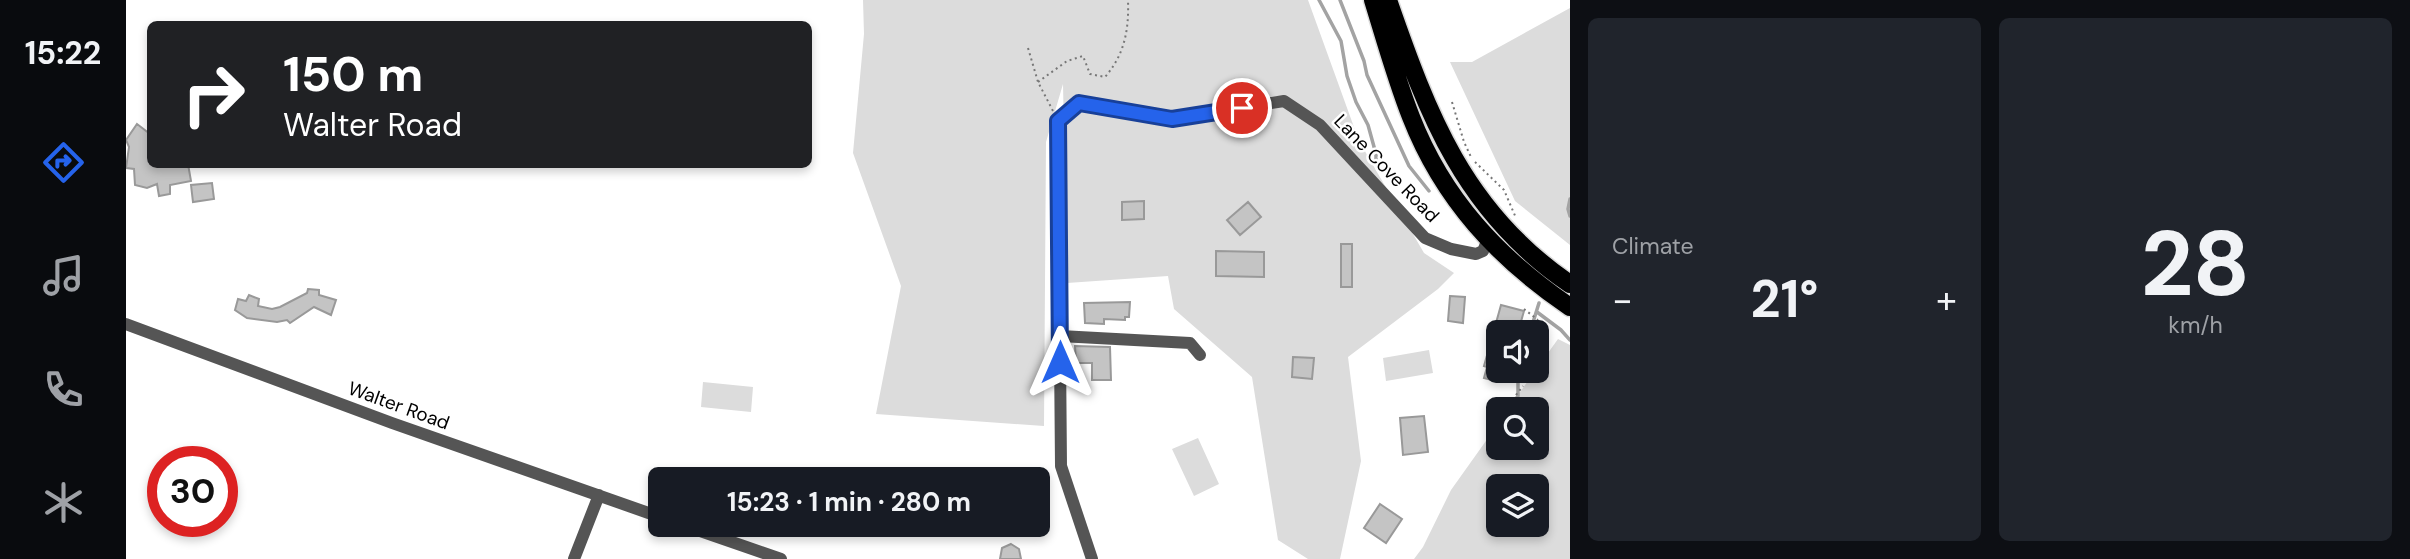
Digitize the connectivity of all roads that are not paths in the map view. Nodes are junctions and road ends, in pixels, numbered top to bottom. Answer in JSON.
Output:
{"nodes":[{"id":1,"x":1373,"y":0,"type":"edge"},
{"id":2,"x":1388,"y":0,"type":"edge"},
{"id":3,"x":1488,"y":239,"type":"junction"},
{"id":4,"x":1570,"y":284,"type":"edge"},
{"id":5,"x":1570,"y":307,"type":"edge"},
{"id":6,"x":126,"y":324,"type":"edge"},
{"id":7,"x":1060,"y":336,"type":"junction"},
{"id":8,"x":1200,"y":355,"type":"dead end"},
{"id":9,"x":598,"y":495,"type":"junction"},
{"id":10,"x":648,"y":513,"type":"edge"},
{"id":11,"x":718,"y":537,"type":"edge"},
{"id":12,"x":574,"y":559,"type":"edge"},
{"id":13,"x":781,"y":559,"type":"edge"},
{"id":14,"x":1092,"y":559,"type":"edge"}],
"edges":[{"from":1,"to":3,"type":"highway"},
{"from":2,"to":4,"type":"highway"},
{"from":3,"to":5,"type":"highway"},
{"from":3,"to":7,"type":"street","name":"Lane Cove Road"},
{"from":6,"to":9,"type":"street","name":"Walter Road"},
{"from":7,"to":8,"type":"street"},
{"from":7,"to":14,"type":"street"},
{"from":9,"to":10,"type":"street","name":"Walter Road"},
{"from":9,"to":12,"type":"street"},
{"from":11,"to":13,"type":"street"}]}
